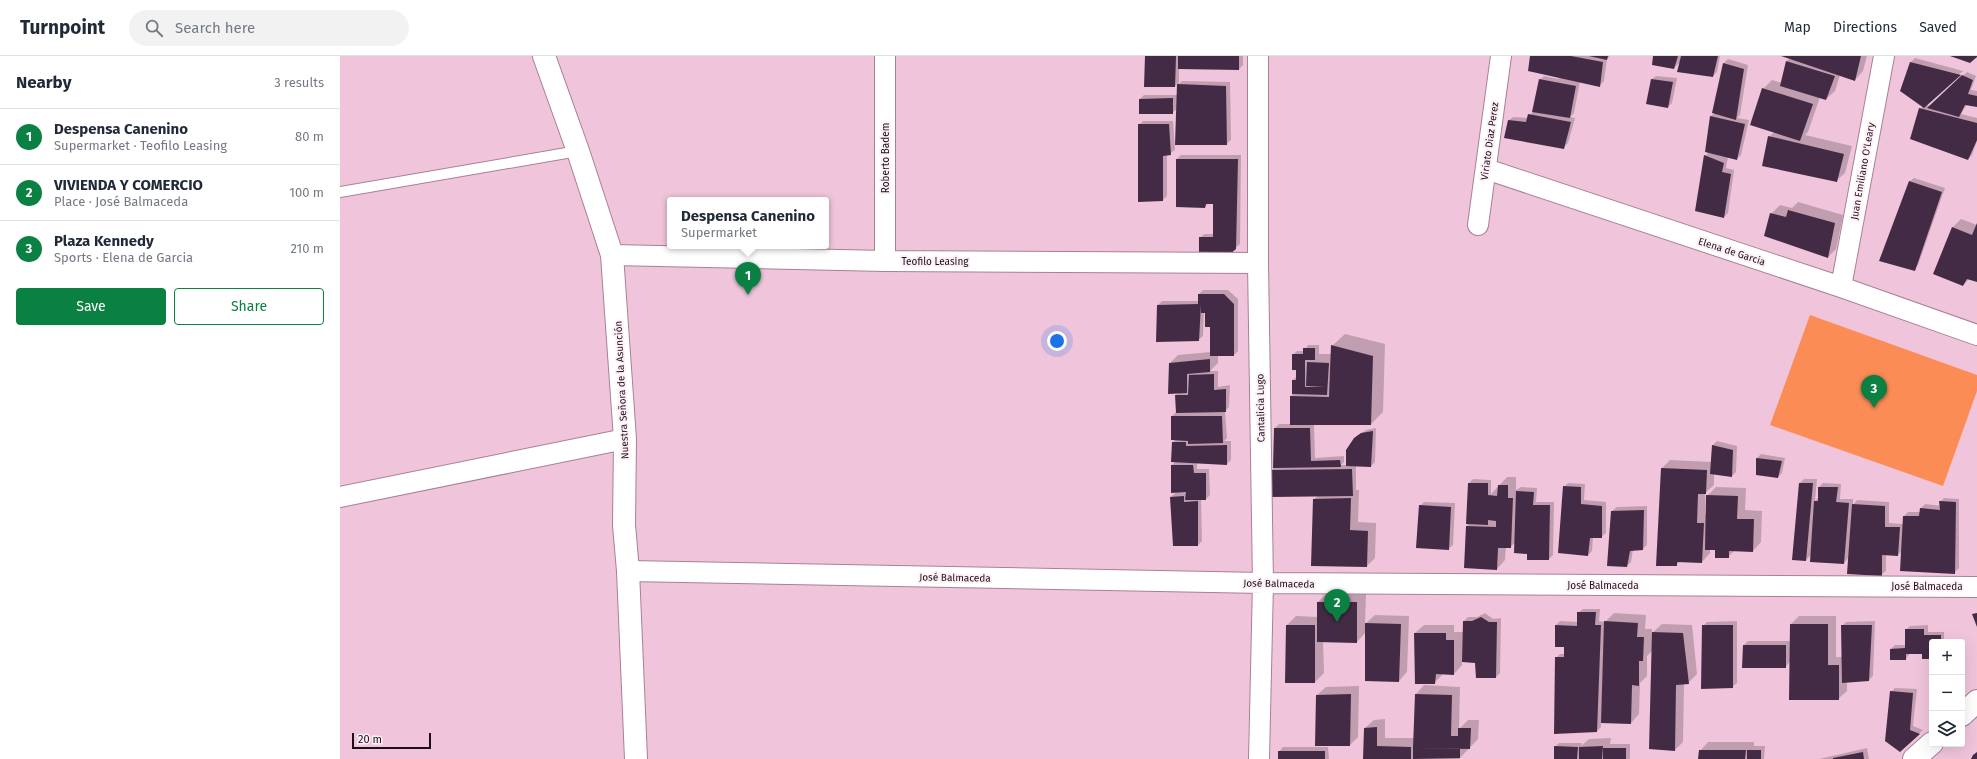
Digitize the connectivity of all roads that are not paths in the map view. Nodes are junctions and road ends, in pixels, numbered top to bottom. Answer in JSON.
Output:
{"nodes":[{"id":1,"x":544,"y":56,"type":"edge"},
{"id":2,"x":884,"y":56,"type":"edge"},
{"id":3,"x":1258,"y":56,"type":"edge"},
{"id":4,"x":1501,"y":56,"type":"edge"},
{"id":5,"x":1884,"y":56,"type":"edge"},
{"id":6,"x":578,"y":151,"type":"junction"},
{"id":7,"x":1486,"y":169,"type":"junction"},
{"id":8,"x":340,"y":192,"type":"edge"},
{"id":9,"x":1478,"y":225,"type":"dead end"},
{"id":10,"x":612,"y":255,"type":"junction"},
{"id":11,"x":884,"y":261,"type":"junction"},
{"id":12,"x":1258,"y":263,"type":"junction"},
{"id":13,"x":1841,"y":287,"type":"junction"},
{"id":14,"x":1977,"y":335,"type":"edge"},
{"id":15,"x":625,"y":439,"type":"junction"},
{"id":16,"x":340,"y":498,"type":"edge"},
{"id":17,"x":628,"y":571,"type":"junction"},
{"id":18,"x":1263,"y":583,"type":"junction"},
{"id":19,"x":1977,"y":587,"type":"edge"},
{"id":20,"x":1977,"y":701,"type":"edge"},
{"id":21,"x":1965,"y":712,"type":"edge"},
{"id":22,"x":1929,"y":746,"type":"edge"},
{"id":23,"x":636,"y":759,"type":"edge"},
{"id":24,"x":1259,"y":759,"type":"edge"},
{"id":25,"x":1914,"y":759,"type":"edge"}],
"edges":[{"from":1,"to":6,"type":"street","name":"Nuestra Señora de la Asunción"},
{"from":2,"to":11,"type":"street","name":"Roberto Badem"},
{"from":3,"to":12,"type":"street","name":"Cantalicia Lugo"},
{"from":4,"to":7,"type":"street","name":"Viriato Diaz Perez"},
{"from":5,"to":13,"type":"street","name":"Juan Emiliano O'Leary"},
{"from":6,"to":8,"type":"lane"},
{"from":6,"to":10,"type":"street","name":"Nuestra Señora de la Asunción"},
{"from":7,"to":9,"type":"street","name":"Viriato Diaz Perez"},
{"from":7,"to":13,"type":"street","name":"Elena de Garcia"},
{"from":10,"to":11,"type":"street","name":"Teofilo Leasing"},
{"from":10,"to":15,"type":"street","name":"Nuestra Señora de la Asunción"},
{"from":11,"to":12,"type":"street","name":"Teofilo Leasing"},
{"from":12,"to":18,"type":"street","name":"Cantalicia Lugo"},
{"from":13,"to":14,"type":"street","name":"Elena de Garcia"},
{"from":15,"to":16,"type":"street"},
{"from":15,"to":17,"type":"street","name":"Nuestra Señora de la Asunción"},
{"from":17,"to":18,"type":"street","name":"José Balmaceda"},
{"from":17,"to":23,"type":"street","name":"Nuestra Señora de la Asunción"},
{"from":18,"to":19,"type":"street","name":"José Balmaceda"},
{"from":18,"to":24,"type":"street","name":"Cantalicia Lugo"},
{"from":20,"to":21,"type":"street"},
{"from":22,"to":25,"type":"street"}]}
